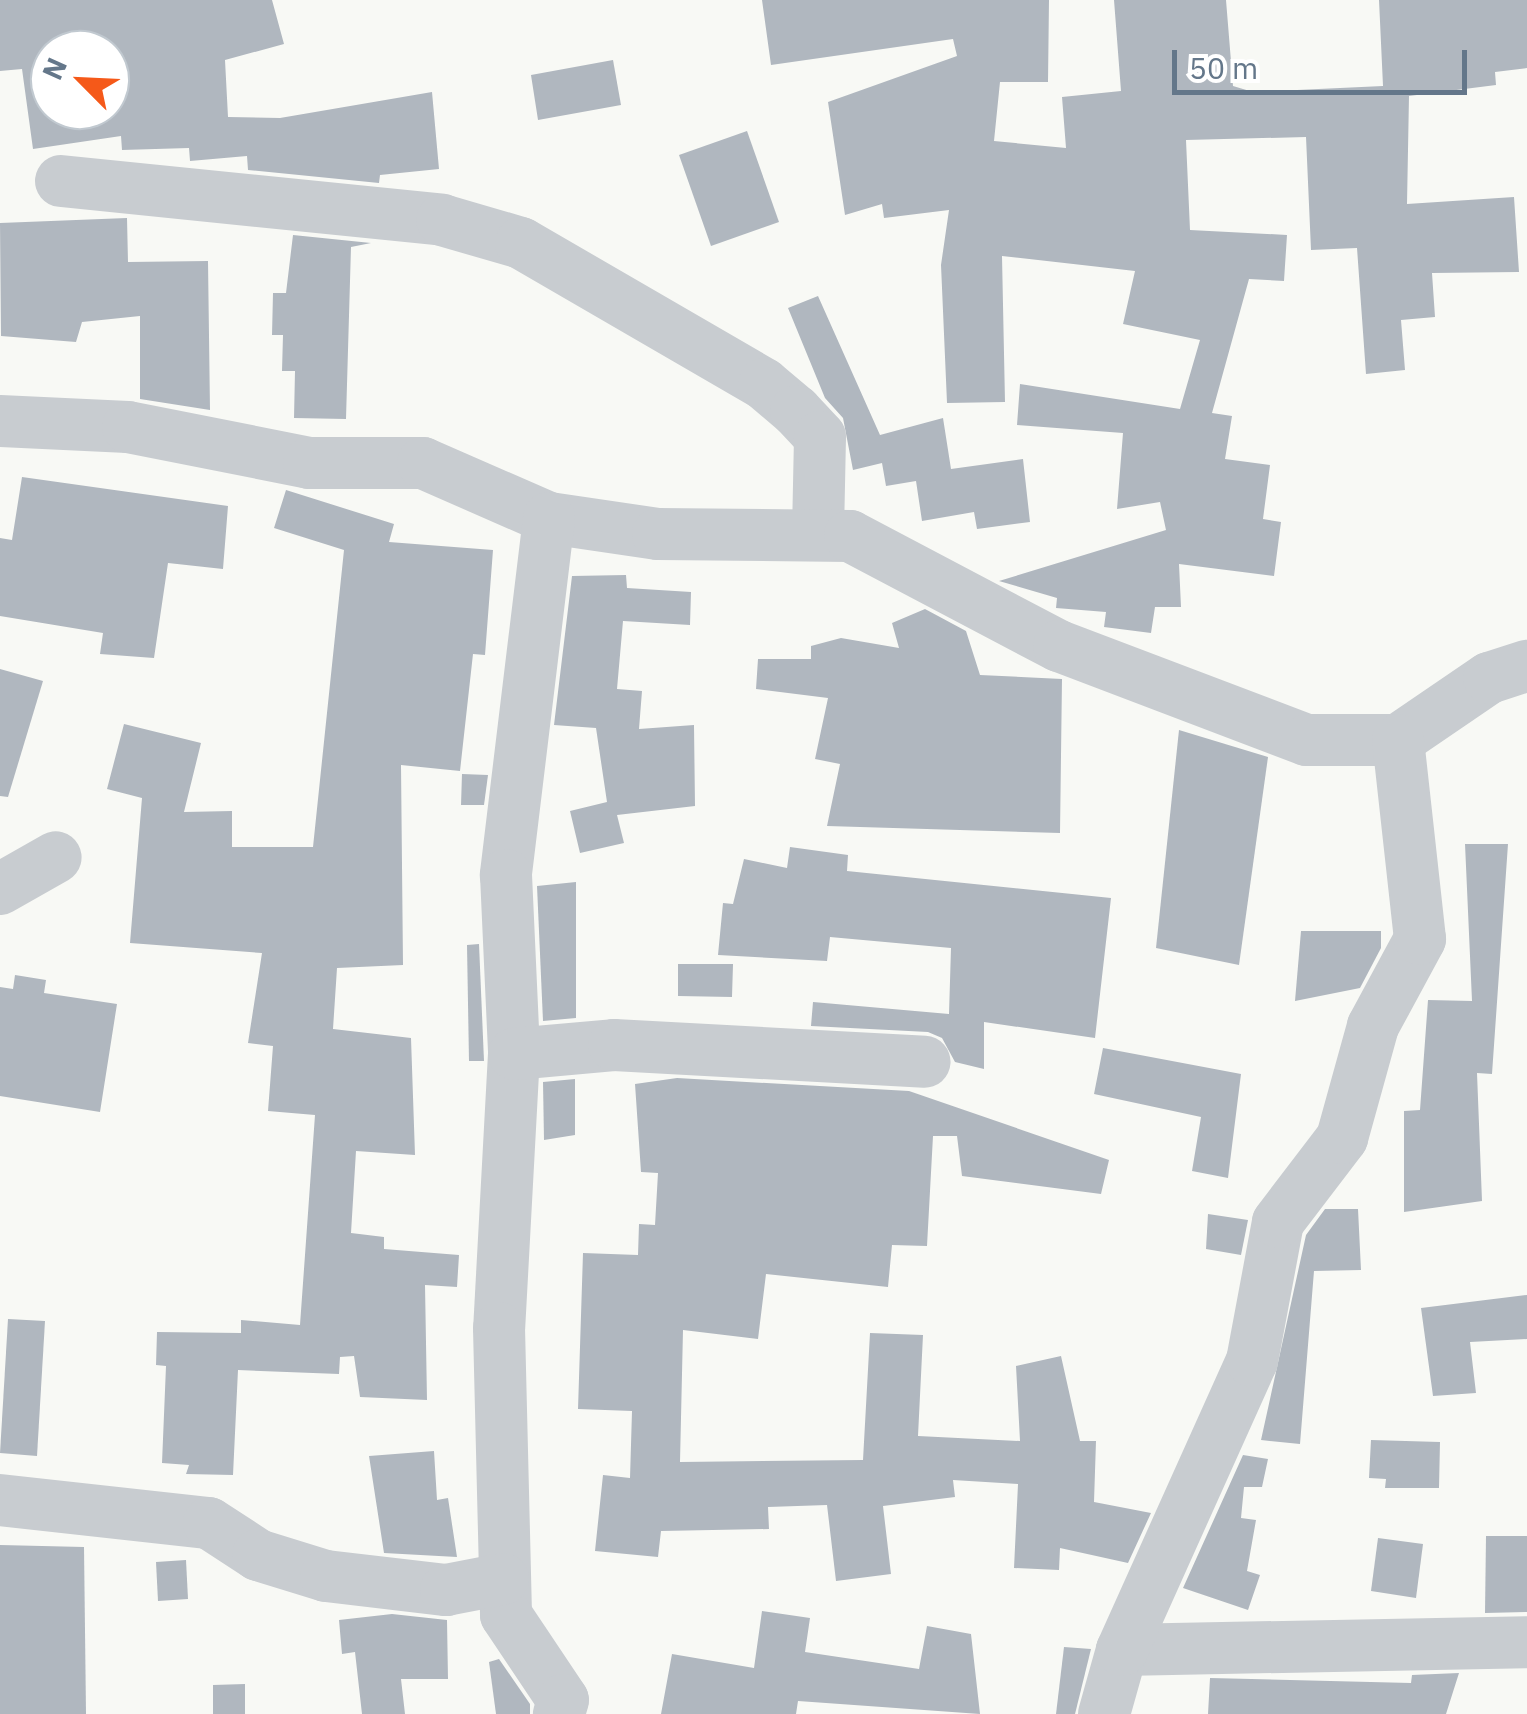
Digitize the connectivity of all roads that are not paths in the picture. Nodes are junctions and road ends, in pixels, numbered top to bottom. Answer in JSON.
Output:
{"nodes":[{"id":1,"x":61,"y":181,"type":"dead end"},
{"id":2,"x":0,"y":422,"type":"edge"},
{"id":3,"x":549,"y":518,"type":"junction"},
{"id":4,"x":818,"y":531,"type":"junction"},
{"id":5,"x":1527,"y":666,"type":"edge"},
{"id":6,"x":1398,"y":740,"type":"junction"},
{"id":7,"x":56,"y":857,"type":"dead end"},
{"id":8,"x":0,"y":889,"type":"edge"},
{"id":9,"x":514,"y":1054,"type":"junction"},
{"id":10,"x":925,"y":1062,"type":"dead end"},
{"id":11,"x":0,"y":1500,"type":"edge"},
{"id":12,"x":503,"y":1578,"type":"junction"},
{"id":13,"x":1527,"y":1642,"type":"edge"},
{"id":14,"x":1122,"y":1650,"type":"junction"},
{"id":15,"x":559,"y":1714,"type":"edge"},
{"id":16,"x":1104,"y":1714,"type":"edge"}],
"edges":[{"from":1,"to":4,"type":"street"},
{"from":2,"to":3,"type":"street"},
{"from":3,"to":4,"type":"street"},
{"from":3,"to":9,"type":"street"},
{"from":4,"to":6,"type":"street"},
{"from":5,"to":6,"type":"street"},
{"from":6,"to":14,"type":"street"},
{"from":7,"to":8,"type":"street"},
{"from":9,"to":10,"type":"street"},
{"from":9,"to":12,"type":"street"},
{"from":11,"to":12,"type":"street"},
{"from":12,"to":15,"type":"street"},
{"from":13,"to":14,"type":"street"},
{"from":14,"to":16,"type":"street"}]}
